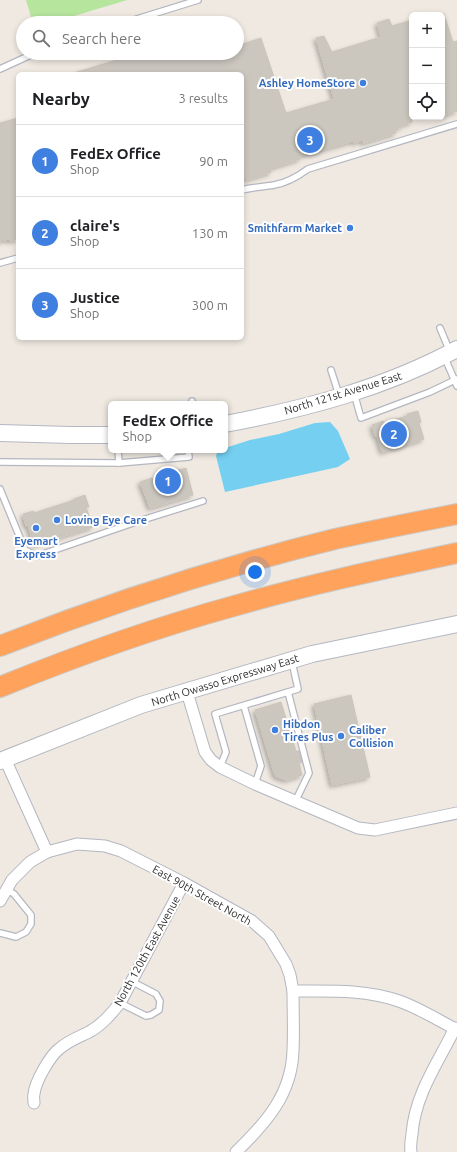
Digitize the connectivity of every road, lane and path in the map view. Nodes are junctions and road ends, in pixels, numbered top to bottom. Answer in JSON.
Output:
{"nodes":[{"id":1,"x":198,"y":0,"type":"edge"},
{"id":2,"x":147,"y":16,"type":"edge"},
{"id":3,"x":20,"y":60,"type":"edge"},
{"id":4,"x":0,"y":69,"type":"edge"},
{"id":5,"x":457,"y":124,"type":"edge"},
{"id":6,"x":244,"y":190,"type":"edge"},
{"id":7,"x":16,"y":259,"type":"edge"},
{"id":8,"x":0,"y":263,"type":"edge"},
{"id":9,"x":440,"y":328,"type":"dead end"},
{"id":10,"x":450,"y":352,"type":"edge"},
{"id":11,"x":331,"y":370,"type":"dead end"},
{"id":12,"x":456,"y":382,"type":"edge"},
{"id":13,"x":347,"y":394,"type":"junction"},
{"id":14,"x":228,"y":423,"type":"edge"},
{"id":15,"x":0,"y":433,"type":"edge"},
{"id":16,"x":108,"y":435,"type":"edge"},
{"id":17,"x":118,"y":453,"type":"edge"},
{"id":18,"x":188,"y":453,"type":"edge"},
{"id":19,"x":0,"y":462,"type":"edge"},
{"id":20,"x":119,"y":463,"type":"junction"},
{"id":21,"x":0,"y":489,"type":"edge"},
{"id":22,"x":203,"y":501,"type":"dead end"},
{"id":23,"x":457,"y":514,"type":"edge"},
{"id":24,"x":457,"y":553,"type":"edge"},
{"id":25,"x":457,"y":624,"type":"edge"},
{"id":26,"x":0,"y":646,"type":"edge"},
{"id":27,"x":292,"y":660,"type":"junction"},
{"id":28,"x":0,"y":687,"type":"edge"},
{"id":29,"x":187,"y":692,"type":"junction"},
{"id":30,"x":288,"y":692,"type":"junction"},
{"id":31,"x":244,"y":706,"type":"junction"},
{"id":32,"x":2,"y":760,"type":"edge"},
{"id":33,"x":220,"y":767,"type":"junction"},
{"id":34,"x":254,"y":784,"type":"junction"},
{"id":35,"x":295,"y":802,"type":"junction"},
{"id":36,"x":457,"y":813,"type":"edge"},
{"id":37,"x":47,"y":852,"type":"junction"},
{"id":38,"x":184,"y":883,"type":"junction"},
{"id":39,"x":6,"y":889,"type":"junction"},
{"id":40,"x":0,"y":901,"type":"edge"},
{"id":41,"x":0,"y":934,"type":"edge"},
{"id":42,"x":131,"y":981,"type":"junction"},
{"id":43,"x":293,"y":991,"type":"junction"},
{"id":44,"x":120,"y":1003,"type":"junction"},
{"id":45,"x":456,"y":1029,"type":"edge"},
{"id":46,"x":34,"y":1103,"type":"dead end"},
{"id":47,"x":236,"y":1152,"type":"edge"},
{"id":48,"x":412,"y":1152,"type":"edge"}],
"edges":[{"from":1,"to":2,"type":"lane"},
{"from":3,"to":4,"type":"lane"},
{"from":5,"to":6,"type":"lane"},
{"from":7,"to":8,"type":"lane"},
{"from":9,"to":10,"type":"lane"},
{"from":10,"to":12,"type":"lane"},
{"from":10,"to":13,"type":"street","name":"North 121st Avenue East"},
{"from":11,"to":13,"type":"lane"},
{"from":12,"to":13,"type":"lane"},
{"from":13,"to":14,"type":"street","name":"North 121st Avenue East"},
{"from":15,"to":16,"type":"street"},
{"from":17,"to":20,"type":"lane"},
{"from":18,"to":20,"type":"lane"},
{"from":19,"to":20,"type":"lane"},
{"from":21,"to":22,"type":"lane"},
{"from":23,"to":26,"type":"highway"},
{"from":24,"to":28,"type":"highway"},
{"from":25,"to":27,"type":"street","name":"North Owasso Expressway East"},
{"from":27,"to":29,"type":"street","name":"North Owasso Expressway East"},
{"from":27,"to":30,"type":"lane"},
{"from":29,"to":32,"type":"street","name":"North Owasso Expressway East"},
{"from":29,"to":33,"type":"street"},
{"from":30,"to":31,"type":"lane"},
{"from":30,"to":35,"type":"lane"},
{"from":31,"to":33,"type":"lane"},
{"from":31,"to":34,"type":"lane"},
{"from":32,"to":37,"type":"street"},
{"from":33,"to":34,"type":"street"},
{"from":34,"to":35,"type":"street"},
{"from":35,"to":36,"type":"street"},
{"from":37,"to":38,"type":"street","name":"East 90th Street North"},
{"from":37,"to":39,"type":"street","name":"East 90th Street North"},
{"from":38,"to":42,"type":"street","name":"North 120th East Avenue"},
{"from":38,"to":43,"type":"street","name":"East 90th Street North"},
{"from":39,"to":40,"type":"street","name":"East 90th Street North"},
{"from":39,"to":41,"type":"lane"},
{"from":42,"to":44,"type":"street","name":"North 120th East Avenue"},
{"from":42,"to":44,"type":"lane"},
{"from":43,"to":45,"type":"street"},
{"from":43,"to":47,"type":"street","name":"East 90th Street North"},
{"from":44,"to":46,"type":"street","name":"North 120th East Avenue"},
{"from":45,"to":48,"type":"street"}]}
